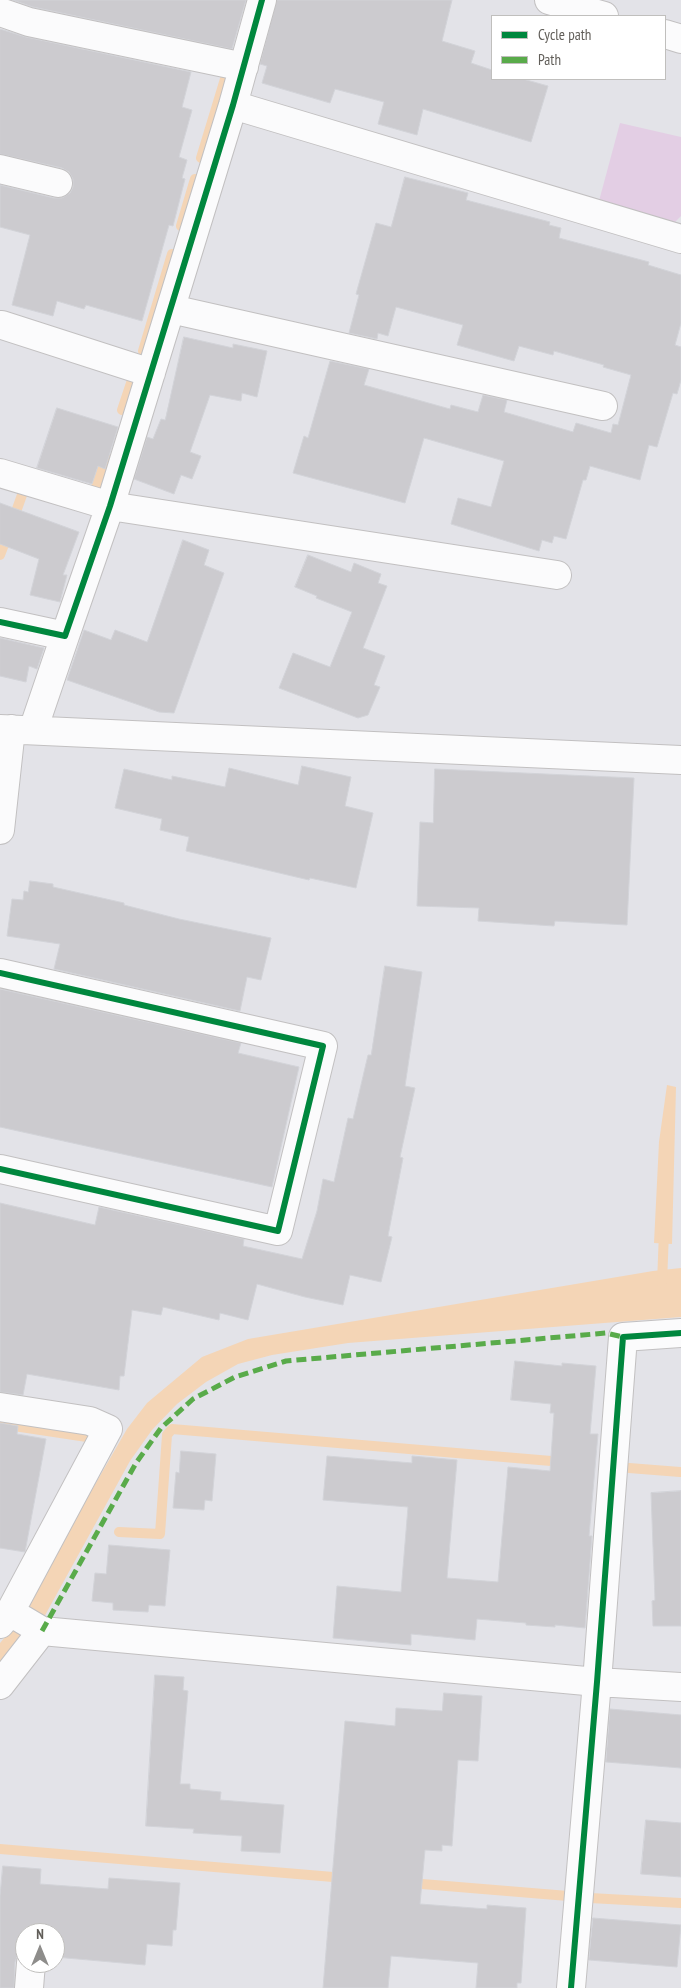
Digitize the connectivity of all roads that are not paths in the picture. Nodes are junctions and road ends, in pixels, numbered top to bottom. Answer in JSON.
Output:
{"nodes":[{"id":1,"x":262,"y":0,"type":"edge"},
{"id":2,"x":549,"y":0,"type":"edge"},
{"id":3,"x":0,"y":12,"type":"edge"},
{"id":4,"x":601,"y":15,"type":"edge"},
{"id":5,"x":666,"y":34,"type":"edge"},
{"id":6,"x":681,"y":39,"type":"edge"},
{"id":7,"x":244,"y":67,"type":"junction"},
{"id":8,"x":233,"y":105,"type":"junction"},
{"id":9,"x":0,"y":169,"type":"edge"},
{"id":10,"x":58,"y":183,"type":"dead end"},
{"id":11,"x":681,"y":238,"type":"edge"},
{"id":12,"x":171,"y":309,"type":"junction"},
{"id":13,"x":2,"y":324,"type":"dead end"},
{"id":14,"x":151,"y":373,"type":"junction"},
{"id":15,"x":603,"y":406,"type":"dead end"},
{"id":16,"x":0,"y":473,"type":"edge"},
{"id":17,"x":110,"y":506,"type":"junction"},
{"id":18,"x":556,"y":575,"type":"dead end"},
{"id":19,"x":0,"y":622,"type":"edge"},
{"id":20,"x":65,"y":636,"type":"junction"},
{"id":21,"x":14,"y":729,"type":"edge"},
{"id":22,"x":681,"y":760,"type":"edge"},
{"id":23,"x":0,"y":830,"type":"edge"},
{"id":24,"x":0,"y":973,"type":"edge"},
{"id":25,"x":0,"y":1169,"type":"edge"},
{"id":26,"x":681,"y":1333,"type":"edge"},
{"id":27,"x":0,"y":1407,"type":"edge"},
{"id":28,"x":9,"y":1607,"type":"edge"},
{"id":29,"x":40,"y":1630,"type":"junction"},
{"id":30,"x":597,"y":1682,"type":"junction"},
{"id":31,"x":0,"y":1686,"type":"edge"},
{"id":32,"x":681,"y":1687,"type":"edge"},
{"id":33,"x":30,"y":1973,"type":"edge"},
{"id":34,"x":29,"y":1988,"type":"edge"},
{"id":35,"x":571,"y":1988,"type":"edge"}],
"edges":[{"from":1,"to":7,"type":"street"},
{"from":2,"to":4,"type":"street"},
{"from":3,"to":7,"type":"street"},
{"from":5,"to":6,"type":"street"},
{"from":7,"to":8,"type":"street"},
{"from":8,"to":11,"type":"street"},
{"from":8,"to":12,"type":"street"},
{"from":9,"to":10,"type":"street"},
{"from":12,"to":14,"type":"street"},
{"from":12,"to":15,"type":"street"},
{"from":13,"to":14,"type":"street"},
{"from":14,"to":17,"type":"street"},
{"from":16,"to":17,"type":"street"},
{"from":17,"to":18,"type":"street"},
{"from":17,"to":20,"type":"street"},
{"from":19,"to":20,"type":"street"},
{"from":20,"to":21,"type":"street"},
{"from":21,"to":22,"type":"street"},
{"from":21,"to":23,"type":"street"},
{"from":24,"to":25,"type":"street"},
{"from":26,"to":30,"type":"street"},
{"from":27,"to":28,"type":"street"},
{"from":28,"to":29,"type":"street"},
{"from":29,"to":30,"type":"street"},
{"from":29,"to":31,"type":"street"},
{"from":30,"to":32,"type":"street"},
{"from":30,"to":35,"type":"street"},
{"from":33,"to":34,"type":"street"}]}
